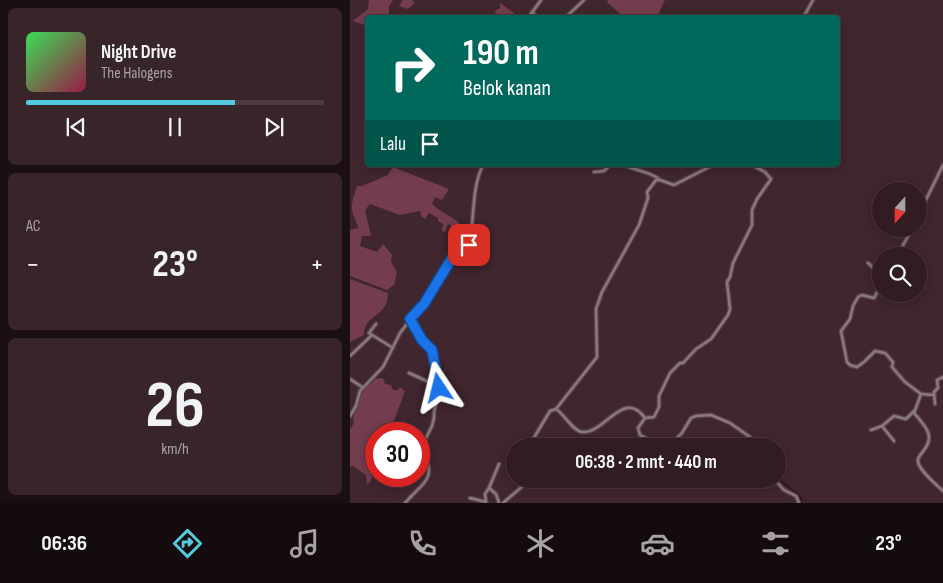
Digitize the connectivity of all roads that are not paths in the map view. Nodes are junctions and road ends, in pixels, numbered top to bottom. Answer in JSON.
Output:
{"nodes":[{"id":1,"x":541,"y":0,"type":"edge"},
{"id":2,"x":584,"y":0,"type":"edge"},
{"id":3,"x":813,"y":0,"type":"edge"},
{"id":4,"x":532,"y":12,"type":"junction"},
{"id":5,"x":530,"y":15,"type":"edge"},
{"id":6,"x":535,"y":15,"type":"edge"},
{"id":7,"x":568,"y":15,"type":"edge"},
{"id":8,"x":805,"y":15,"type":"edge"},
{"id":9,"x":943,"y":165,"type":"edge"},
{"id":10,"x":482,"y":167,"type":"edge"},
{"id":11,"x":608,"y":167,"type":"edge"},
{"id":12,"x":629,"y":167,"type":"edge"},
{"id":13,"x":709,"y":167,"type":"edge"},
{"id":14,"x":756,"y":167,"type":"edge"},
{"id":15,"x":594,"y":172,"type":"dead end"},
{"id":16,"x":660,"y":180,"type":"junction"},
{"id":17,"x":928,"y":196,"type":"edge"},
{"id":18,"x":868,"y":263,"type":"dead end"},
{"id":19,"x":872,"y":266,"type":"edge"},
{"id":20,"x":872,"y":298,"type":"edge"},
{"id":21,"x":410,"y":320,"type":"junction"},
{"id":22,"x":376,"y":324,"type":"dead end"},
{"id":23,"x":372,"y":335,"type":"junction"},
{"id":24,"x":393,"y":348,"type":"junction"},
{"id":25,"x":350,"y":356,"type":"edge"},
{"id":26,"x":409,"y":374,"type":"dead end"},
{"id":27,"x":943,"y":376,"type":"edge"},
{"id":28,"x":350,"y":379,"type":"edge"},
{"id":29,"x":362,"y":387,"type":"junction"},
{"id":30,"x":439,"y":391,"type":"junction"},
{"id":31,"x":921,"y":394,"type":"junction"},
{"id":32,"x":934,"y":395,"type":"junction"},
{"id":33,"x":935,"y":404,"type":"dead end"},
{"id":34,"x":556,"y":408,"type":"junction"},
{"id":35,"x":914,"y":411,"type":"junction"},
{"id":36,"x":350,"y":416,"type":"edge"},
{"id":37,"x":646,"y":418,"type":"junction"},
{"id":38,"x":882,"y":426,"type":"junction"},
{"id":39,"x":871,"y":430,"type":"dead end"},
{"id":40,"x":534,"y":438,"type":"edge"},
{"id":41,"x":645,"y":438,"type":"edge"},
{"id":42,"x":677,"y":438,"type":"edge"},
{"id":43,"x":750,"y":438,"type":"edge"},
{"id":44,"x":894,"y":441,"type":"dead end"},
{"id":45,"x":499,"y":464,"type":"dead end"},
{"id":46,"x":489,"y":488,"type":"junction"},
{"id":47,"x":521,"y":488,"type":"edge"},
{"id":48,"x":782,"y":488,"type":"edge"},
{"id":49,"x":943,"y":491,"type":"edge"},
{"id":50,"x":470,"y":498,"type":"dead end"},
{"id":51,"x":405,"y":503,"type":"edge"},
{"id":52,"x":499,"y":503,"type":"edge"},
{"id":53,"x":504,"y":503,"type":"edge"},
{"id":54,"x":798,"y":503,"type":"edge"}],
"edges":[{"from":1,"to":4,"type":"street"},
{"from":2,"to":7,"type":"street"},
{"from":3,"to":8,"type":"street"},
{"from":4,"to":5,"type":"street"},
{"from":4,"to":6,"type":"street"},
{"from":9,"to":17,"type":"street"},
{"from":10,"to":21,"type":"street"},
{"from":11,"to":15,"type":"street"},
{"from":12,"to":16,"type":"street"},
{"from":13,"to":16,"type":"street"},
{"from":14,"to":37,"type":"street"},
{"from":16,"to":34,"type":"street"},
{"from":18,"to":19,"type":"street"},
{"from":20,"to":31,"type":"street"},
{"from":21,"to":24,"type":"street"},
{"from":21,"to":30,"type":"street"},
{"from":22,"to":23,"type":"street"},
{"from":23,"to":24,"type":"street"},
{"from":23,"to":25,"type":"street"},
{"from":24,"to":29,"type":"street"},
{"from":26,"to":30,"type":"street"},
{"from":27,"to":32,"type":"street"},
{"from":28,"to":29,"type":"street"},
{"from":29,"to":36,"type":"street"},
{"from":30,"to":51,"type":"street"},
{"from":31,"to":32,"type":"street"},
{"from":31,"to":35,"type":"street"},
{"from":32,"to":33,"type":"street"},
{"from":34,"to":37,"type":"street"},
{"from":34,"to":40,"type":"street"},
{"from":35,"to":38,"type":"street"},
{"from":35,"to":49,"type":"street"},
{"from":37,"to":41,"type":"street"},
{"from":38,"to":39,"type":"street"},
{"from":38,"to":44,"type":"street"},
{"from":42,"to":43,"type":"street"},
{"from":45,"to":46,"type":"street"},
{"from":46,"to":50,"type":"street"},
{"from":46,"to":52,"type":"street"},
{"from":47,"to":53,"type":"street"},
{"from":48,"to":54,"type":"street"}]}
